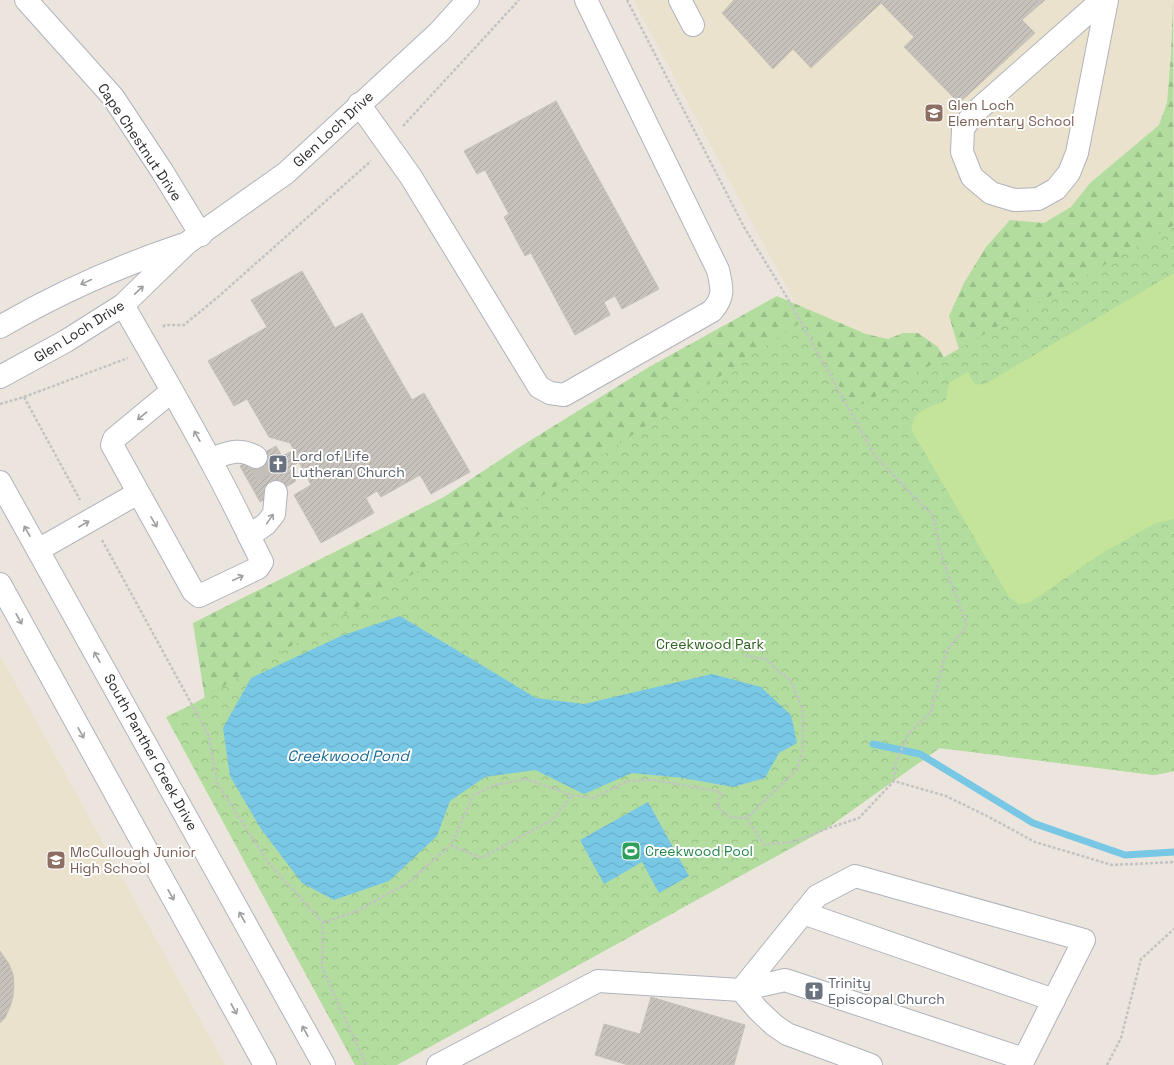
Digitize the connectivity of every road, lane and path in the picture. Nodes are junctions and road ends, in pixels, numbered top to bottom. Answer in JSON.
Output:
{"nodes":[{"id":1,"x":26,"y":0,"type":"edge"},
{"id":2,"x":468,"y":0,"type":"edge"},
{"id":3,"x":519,"y":0,"type":"edge"},
{"id":4,"x":586,"y":0,"type":"edge"},
{"id":5,"x":627,"y":0,"type":"edge"},
{"id":6,"x":680,"y":0,"type":"edge"},
{"id":7,"x":1102,"y":0,"type":"edge"},
{"id":8,"x":1107,"y":0,"type":"edge"},
{"id":9,"x":693,"y":25,"type":"dead end"},
{"id":10,"x":359,"y":104,"type":"junction"},
{"id":11,"x":387,"y":143,"type":"junction"},
{"id":12,"x":194,"y":239,"type":"junction"},
{"id":13,"x":123,"y":305,"type":"junction"},
{"id":14,"x":0,"y":327,"type":"edge"},
{"id":15,"x":146,"y":344,"type":"junction"},
{"id":16,"x":0,"y":377,"type":"edge"},
{"id":17,"x":172,"y":391,"type":"junction"},
{"id":18,"x":24,"y":397,"type":"junction"},
{"id":19,"x":0,"y":404,"type":"edge"},
{"id":20,"x":256,"y":457,"type":"dead end"},
{"id":21,"x":210,"y":459,"type":"junction"},
{"id":22,"x":0,"y":482,"type":"edge"},
{"id":23,"x":276,"y":492,"type":"tunnel mouth"},
{"id":24,"x":138,"y":493,"type":"junction"},
{"id":25,"x":91,"y":520,"type":"junction"},
{"id":26,"x":249,"y":536,"type":"junction"},
{"id":27,"x":38,"y":550,"type":"junction"},
{"id":28,"x":0,"y":584,"type":"edge"},
{"id":29,"x":743,"y":655,"type":"dead end"},
{"id":30,"x":894,"y":782,"type":"junction"},
{"id":31,"x":572,"y":795,"type":"junction"},
{"id":32,"x":747,"y":818,"type":"junction"},
{"id":33,"x":450,"y":845,"type":"junction"},
{"id":34,"x":1174,"y":862,"type":"edge"},
{"id":35,"x":803,"y":913,"type":"junction"},
{"id":36,"x":323,"y":923,"type":"junction"},
{"id":37,"x":1174,"y":929,"type":"edge"},
{"id":38,"x":741,"y":990,"type":"junction"},
{"id":39,"x":1054,"y":1000,"type":"junction"},
{"id":40,"x":1024,"y":1062,"type":"edge"},
{"id":41,"x":265,"y":1065,"type":"edge"},
{"id":42,"x":324,"y":1065,"type":"edge"},
{"id":43,"x":366,"y":1065,"type":"edge"},
{"id":44,"x":438,"y":1065,"type":"edge"},
{"id":45,"x":871,"y":1065,"type":"edge"},
{"id":46,"x":1107,"y":1065,"type":"edge"}],
"edges":[{"from":1,"to":12,"type":"street","name":"Cape Chestnut Drive"},
{"from":2,"to":10,"type":"street","name":"Glen Loch Drive"},
{"from":3,"to":11,"type":"path"},
{"from":4,"to":11,"type":"street"},
{"from":5,"to":30,"type":"path"},
{"from":6,"to":9,"type":"street"},
{"from":7,"to":8,"type":"street"},
{"from":10,"to":11,"type":"street"},
{"from":10,"to":12,"type":"street","name":"Glen Loch Drive"},
{"from":11,"to":15,"type":"path"},
{"from":13,"to":12,"type":"street","name":"Glen Loch Drive","one_way":true},
{"from":12,"to":14,"type":"street","name":"Glen Loch Drive","one_way":true},
{"from":13,"to":15,"type":"street"},
{"from":13,"to":16,"type":"street","name":"Glen Loch Drive"},
{"from":15,"to":17,"type":"street"},
{"from":15,"to":18,"type":"path"},
{"from":21,"to":17,"type":"street","one_way":true},
{"from":17,"to":24,"type":"street","one_way":true},
{"from":18,"to":19,"type":"path"},
{"from":18,"to":25,"type":"path"},
{"from":20,"to":21,"type":"street"},
{"from":21,"to":26,"type":"street"},
{"from":27,"to":22,"type":"street","name":"South Panther Creek Drive","one_way":true},
{"from":26,"to":23,"type":"street","one_way":true},
{"from":24,"to":25,"type":"street"},
{"from":24,"to":26,"type":"street","one_way":true},
{"from":27,"to":25,"type":"street","one_way":true},
{"from":25,"to":36,"type":"path"},
{"from":42,"to":27,"type":"street","name":"South Panther Creek Drive","one_way":true},
{"from":28,"to":41,"type":"street","one_way":true},
{"from":29,"to":32,"type":"path"},
{"from":30,"to":32,"type":"path"},
{"from":30,"to":34,"type":"path"},
{"from":31,"to":32,"type":"path"},
{"from":31,"to":33,"type":"path"},
{"from":31,"to":33,"type":"path"},
{"from":33,"to":36,"type":"path"},
{"from":35,"to":38,"type":"street"},
{"from":35,"to":39,"type":"street"},
{"from":35,"to":39,"type":"street"},
{"from":36,"to":43,"type":"path"},
{"from":37,"to":46,"type":"path"},
{"from":38,"to":40,"type":"street"},
{"from":38,"to":44,"type":"street"},
{"from":38,"to":45,"type":"street"},
{"from":39,"to":40,"type":"street"}]}
